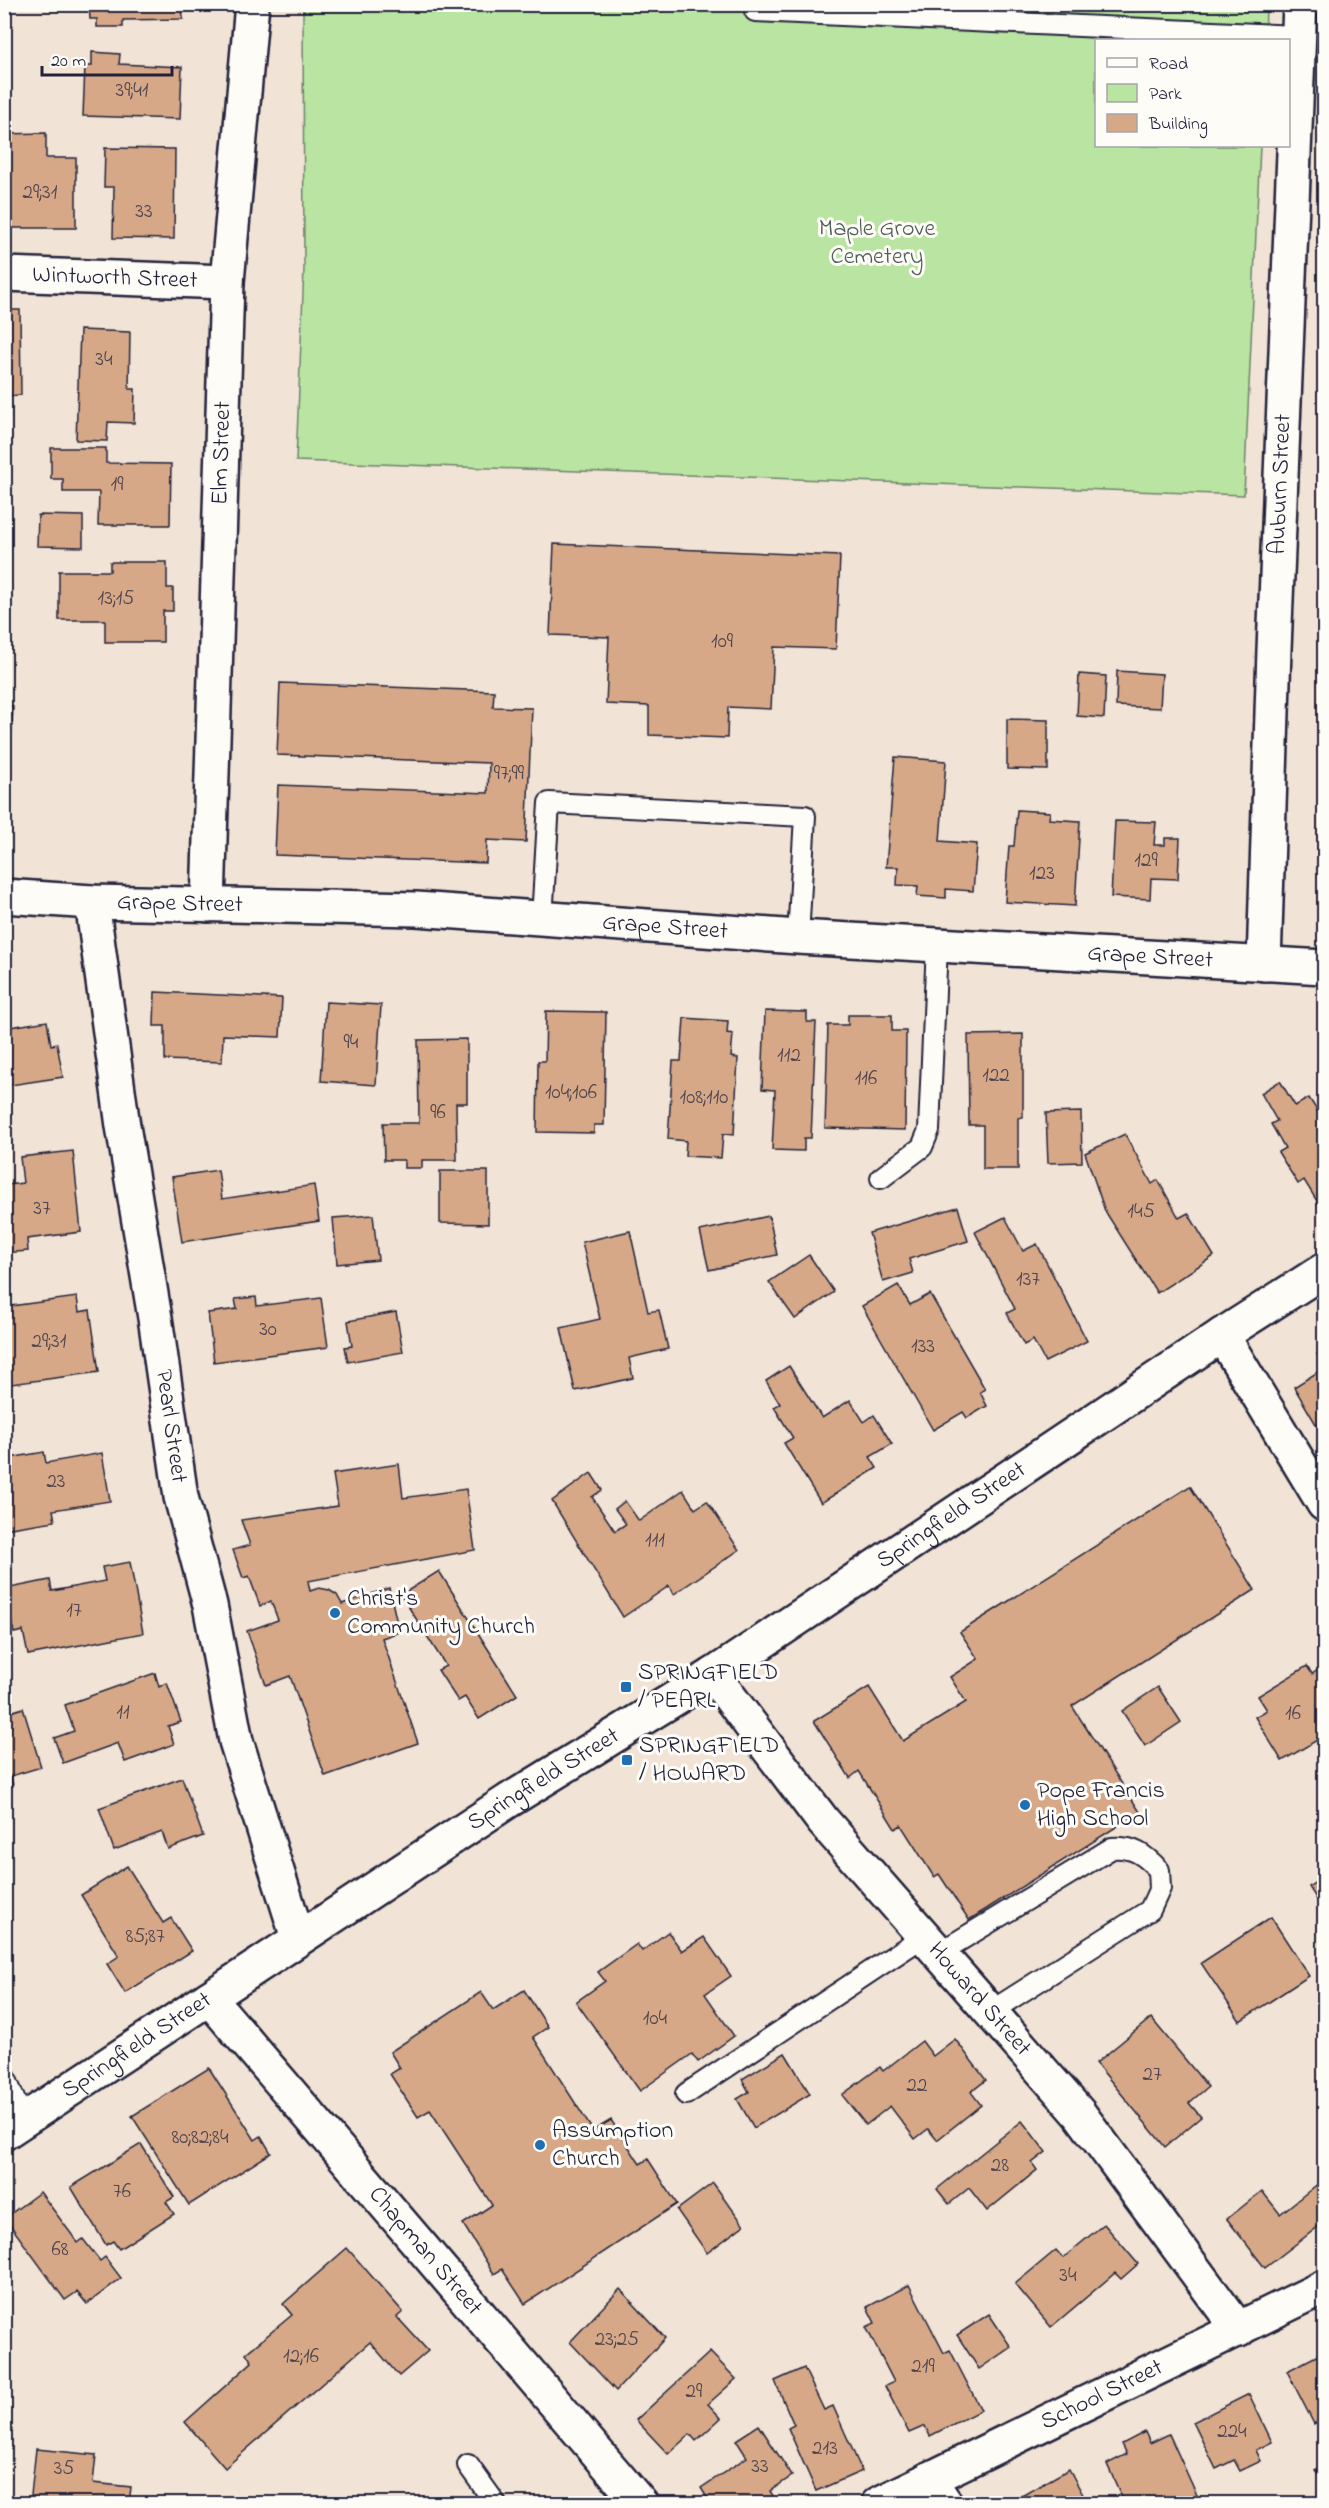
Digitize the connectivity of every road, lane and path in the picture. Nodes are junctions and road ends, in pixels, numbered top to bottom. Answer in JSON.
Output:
{"nodes":[{"id":1,"x":252,"y":4,"type":"edge"},
{"id":2,"x":755,"y":11,"type":"dead end"},
{"id":3,"x":1299,"y":20,"type":"edge"},
{"id":4,"x":4,"y":274,"type":"edge"},
{"id":5,"x":226,"y":282,"type":"junction"},
{"id":6,"x":4,"y":896,"type":"edge"},
{"id":7,"x":92,"y":902,"type":"junction"},
{"id":8,"x":208,"y":905,"type":"junction"},
{"id":9,"x":542,"y":919,"type":"junction"},
{"id":10,"x":798,"y":937,"type":"junction"},
{"id":11,"x":937,"y":945,"type":"junction"},
{"id":12,"x":1264,"y":964,"type":"junction"},
{"id":13,"x":1324,"y":967,"type":"edge"},
{"id":14,"x":882,"y":1178,"type":"dead end"},
{"id":15,"x":1324,"y":1270,"type":"edge"},
{"id":16,"x":1222,"y":1335,"type":"junction"},
{"id":17,"x":1324,"y":1504,"type":"edge"},
{"id":18,"x":712,"y":1675,"type":"junction"},
{"id":19,"x":298,"y":1938,"type":"junction"},
{"id":20,"x":931,"y":1944,"type":"junction"},
{"id":21,"x":209,"y":1998,"type":"junction"},
{"id":22,"x":990,"y":2012,"type":"junction"},
{"id":23,"x":4,"y":2074,"type":"edge"},
{"id":24,"x":686,"y":2094,"type":"dead end"},
{"id":25,"x":14,"y":2127,"type":"edge"},
{"id":26,"x":1324,"y":2287,"type":"edge"},
{"id":27,"x":1239,"y":2330,"type":"junction"},
{"id":28,"x":468,"y":2465,"type":"dead end"},
{"id":29,"x":938,"y":2491,"type":"edge"},
{"id":30,"x":496,"y":2504,"type":"edge"},
{"id":31,"x":641,"y":2504,"type":"edge"},
{"id":32,"x":878,"y":2504,"type":"edge"}],
"edges":[{"from":1,"to":5,"type":"street","name":"Elm Street"},
{"from":2,"to":3,"type":"lane"},
{"from":3,"to":12,"type":"street","name":"Auburn Street"},
{"from":4,"to":5,"type":"street","name":"Wintworth Street"},
{"from":5,"to":8,"type":"street","name":"Elm Street"},
{"from":6,"to":7,"type":"street","name":"Grape Street"},
{"from":7,"to":8,"type":"street","name":"Grape Street"},
{"from":7,"to":19,"type":"street","name":"Pearl Street"},
{"from":8,"to":9,"type":"street","name":"Grape Street"},
{"from":9,"to":10,"type":"street","name":"Grape Street"},
{"from":9,"to":10,"type":"lane"},
{"from":10,"to":11,"type":"street","name":"Grape Street"},
{"from":11,"to":12,"type":"street","name":"Grape Street"},
{"from":11,"to":14,"type":"lane"},
{"from":12,"to":13,"type":"street","name":"Grape Street"},
{"from":15,"to":16,"type":"street","name":"Springfield Street"},
{"from":16,"to":17,"type":"street"},
{"from":16,"to":18,"type":"street","name":"Springfield Street"},
{"from":18,"to":19,"type":"street","name":"Springfield Street"},
{"from":18,"to":20,"type":"street","name":"Howard Street"},
{"from":19,"to":21,"type":"street","name":"Springfield Street"},
{"from":20,"to":22,"type":"street","name":"Howard Street"},
{"from":20,"to":22,"type":"lane"},
{"from":20,"to":24,"type":"lane"},
{"from":21,"to":25,"type":"street","name":"Springfield Street"},
{"from":21,"to":31,"type":"street","name":"Chapman Street"},
{"from":22,"to":27,"type":"street","name":"Howard Street"},
{"from":23,"to":25,"type":"lane"},
{"from":26,"to":27,"type":"street","name":"School Street"},
{"from":27,"to":29,"type":"street","name":"School Street"},
{"from":28,"to":30,"type":"lane"},
{"from":29,"to":32,"type":"street","name":"School Street"}]}
